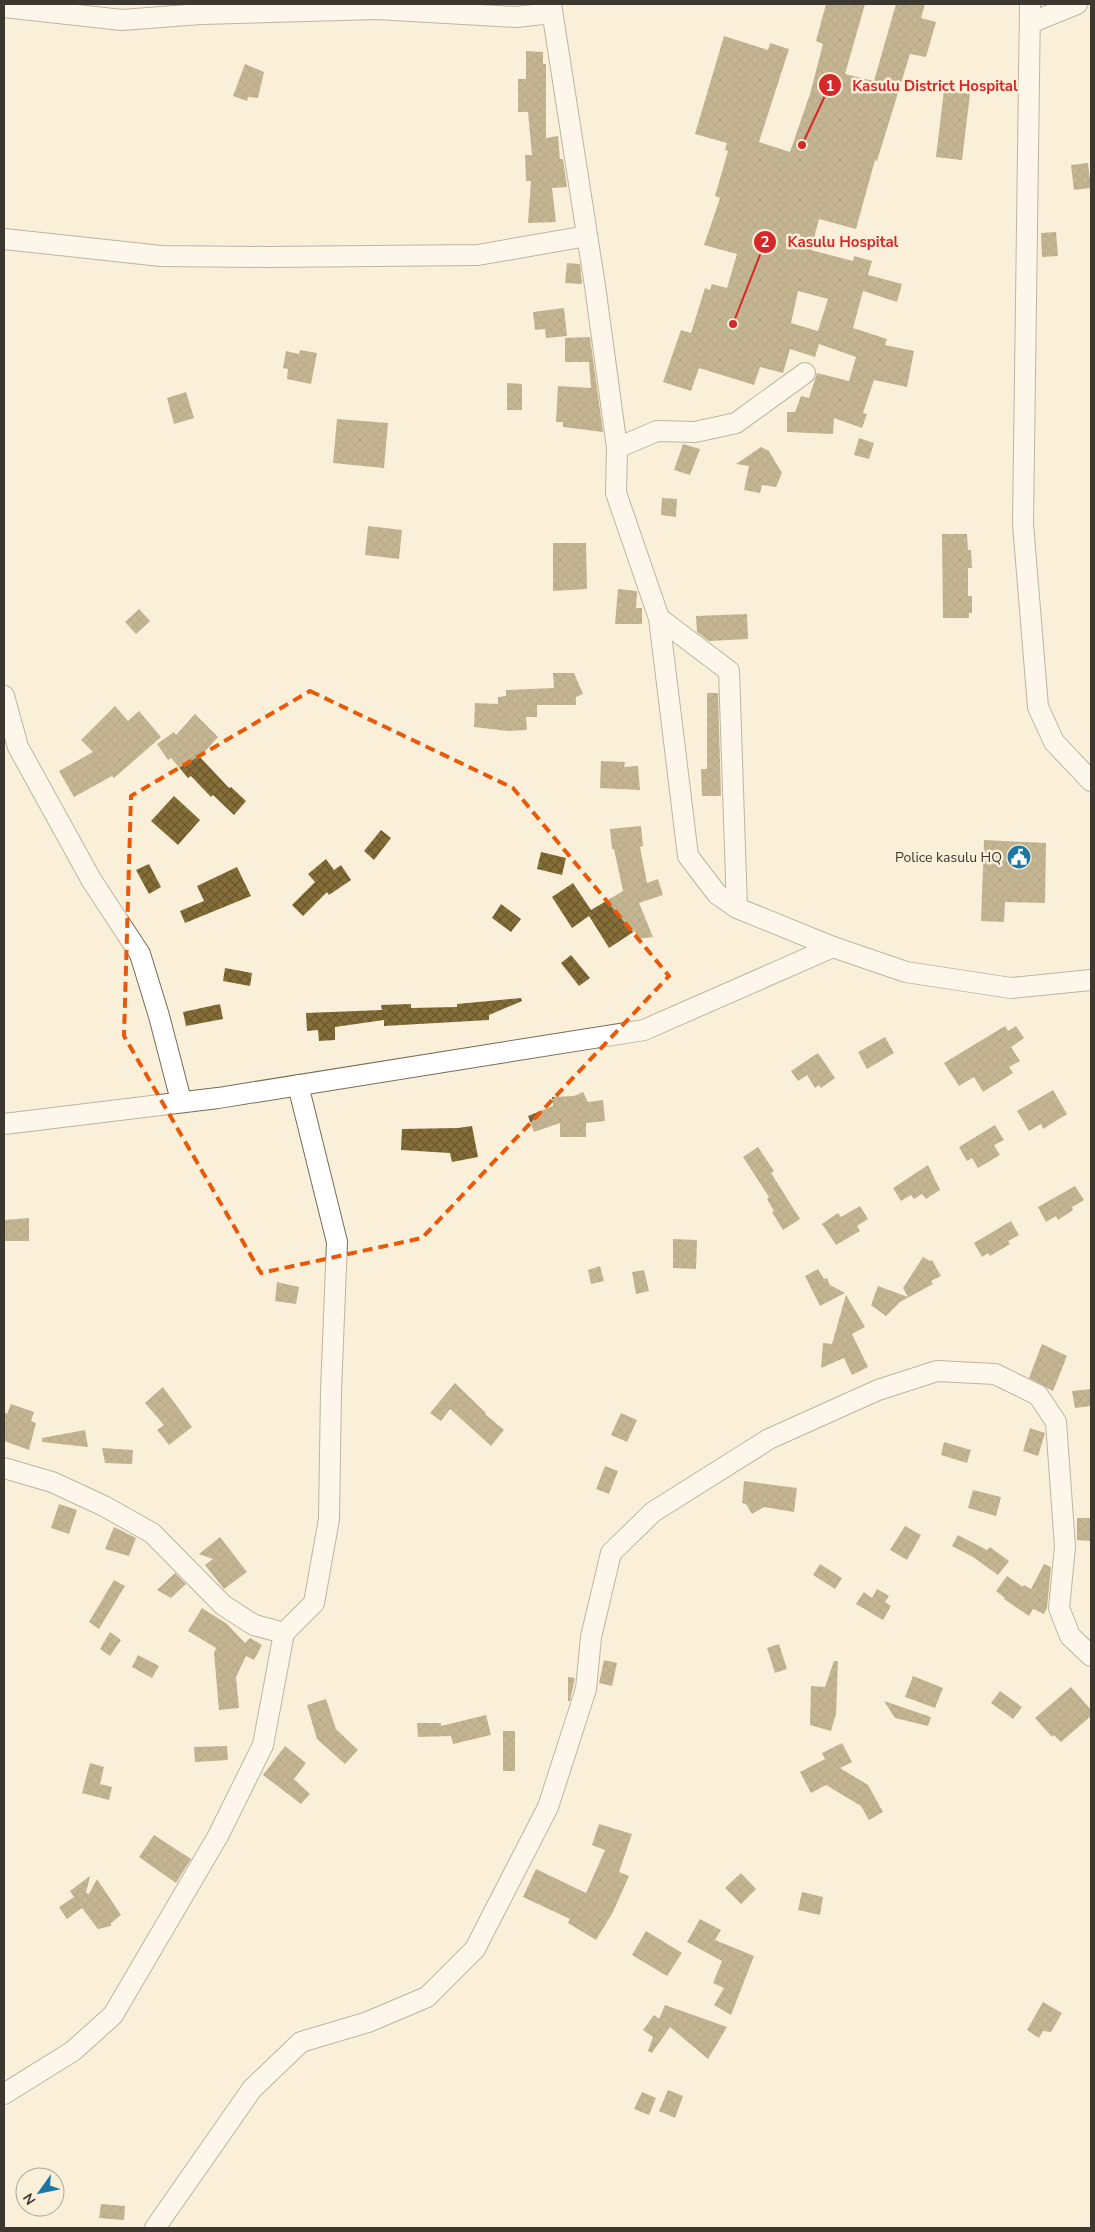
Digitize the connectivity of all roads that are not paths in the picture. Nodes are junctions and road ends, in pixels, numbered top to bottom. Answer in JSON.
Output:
{"nodes":[{"id":1,"x":1077,"y":4,"type":"edge"},
{"id":2,"x":4,"y":7,"type":"edge"},
{"id":3,"x":552,"y":8,"type":"edge"},
{"id":4,"x":1030,"y":13,"type":"edge"},
{"id":5,"x":587,"y":236,"type":"junction"},
{"id":6,"x":4,"y":239,"type":"edge"},
{"id":7,"x":805,"y":373,"type":"dead end"},
{"id":8,"x":617,"y":448,"type":"junction"},
{"id":9,"x":659,"y":618,"type":"junction"},
{"id":10,"x":4,"y":696,"type":"edge"},
{"id":11,"x":1091,"y":781,"type":"edge"},
{"id":12,"x":737,"y":908,"type":"junction"},
{"id":13,"x":833,"y":947,"type":"junction"},
{"id":14,"x":1091,"y":980,"type":"edge"},
{"id":15,"x":298,"y":1085,"type":"junction"},
{"id":16,"x":179,"y":1103,"type":"junction"},
{"id":17,"x":4,"y":1124,"type":"edge"},
{"id":18,"x":4,"y":1468,"type":"edge"},
{"id":19,"x":284,"y":1633,"type":"junction"},
{"id":20,"x":1091,"y":1656,"type":"edge"},
{"id":21,"x":4,"y":2094,"type":"edge"},
{"id":22,"x":155,"y":2228,"type":"edge"}],
"edges":[{"from":1,"to":4,"type":"street"},
{"from":2,"to":3,"type":"street"},
{"from":3,"to":5,"type":"street"},
{"from":4,"to":11,"type":"street"},
{"from":5,"to":6,"type":"street"},
{"from":5,"to":8,"type":"street"},
{"from":7,"to":8,"type":"street"},
{"from":8,"to":9,"type":"street"},
{"from":9,"to":12,"type":"street"},
{"from":9,"to":12,"type":"street"},
{"from":10,"to":16,"type":"street"},
{"from":12,"to":13,"type":"street"},
{"from":13,"to":14,"type":"street"},
{"from":13,"to":15,"type":"street"},
{"from":15,"to":16,"type":"street"},
{"from":15,"to":19,"type":"street"},
{"from":16,"to":17,"type":"street"},
{"from":18,"to":19,"type":"street"},
{"from":19,"to":21,"type":"street"},
{"from":20,"to":22,"type":"street"}]}
